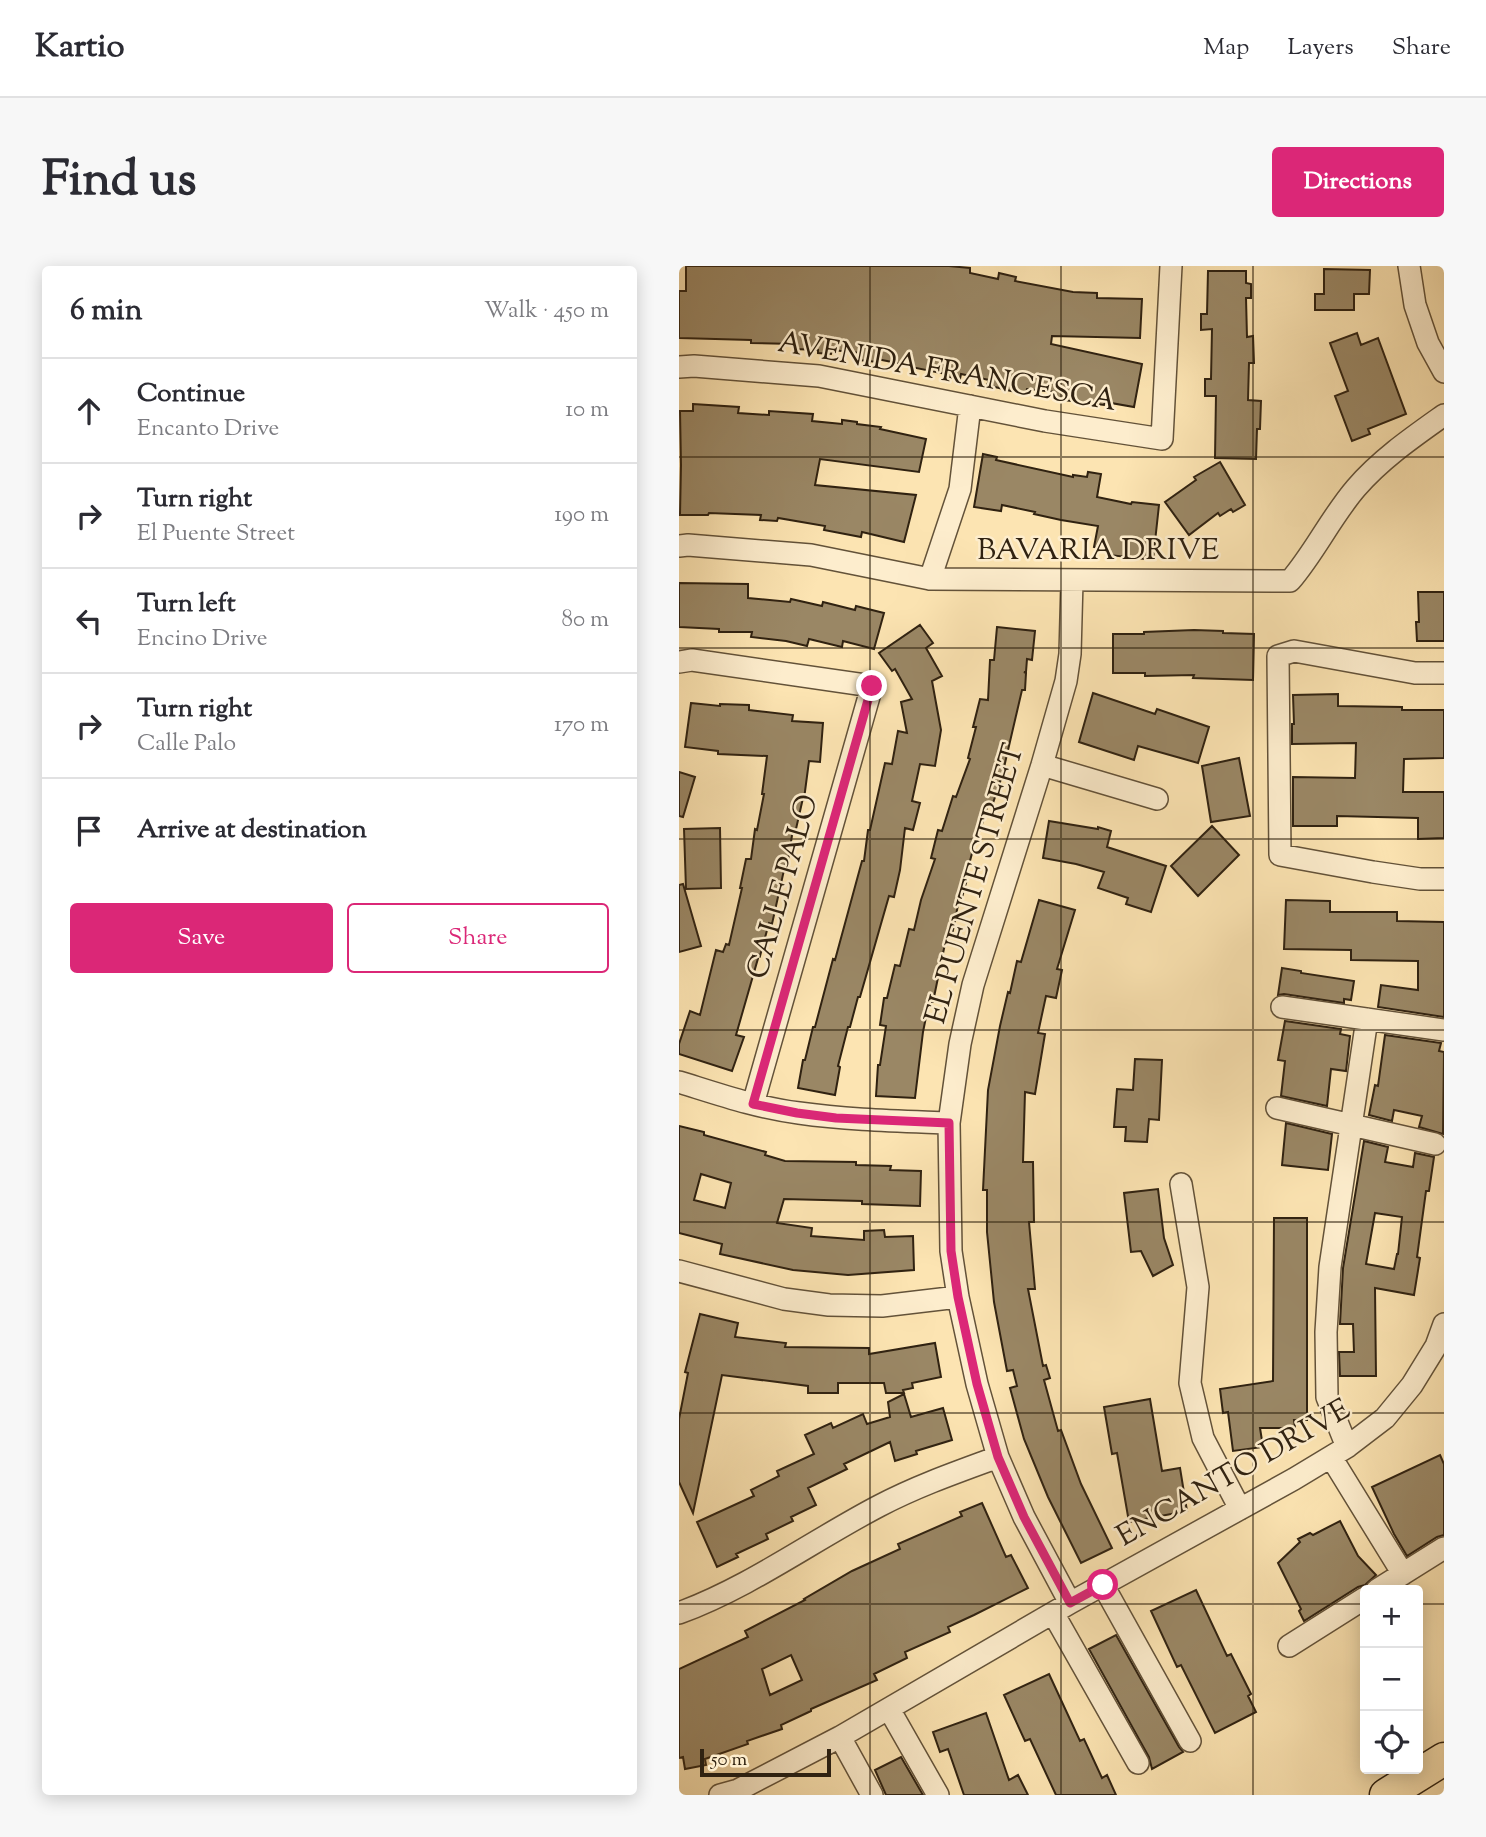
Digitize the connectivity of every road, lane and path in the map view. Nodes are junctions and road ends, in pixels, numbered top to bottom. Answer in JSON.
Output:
{"nodes":[{"id":1,"x":1409,"y":266,"type":"edge"},
{"id":2,"x":1165,"y":267,"type":"edge"},
{"id":3,"x":679,"y":367,"type":"edge"},
{"id":4,"x":1444,"y":372,"type":"edge"},
{"id":5,"x":970,"y":406,"type":"junction"},
{"id":6,"x":1444,"y":415,"type":"edge"},
{"id":7,"x":679,"y":546,"type":"edge"},
{"id":8,"x":930,"y":579,"type":"junction"},
{"id":9,"x":1072,"y":581,"type":"junction"},
{"id":10,"x":679,"y":662,"type":"edge"},
{"id":11,"x":1444,"y":673,"type":"edge"},
{"id":12,"x":1042,"y":765,"type":"junction"},
{"id":13,"x":1157,"y":799,"type":"dead end"},
{"id":14,"x":1444,"y":879,"type":"edge"},
{"id":15,"x":1282,"y":1007,"type":"dead end"},
{"id":16,"x":1367,"y":1019,"type":"junction"},
{"id":17,"x":1444,"y":1030,"type":"edge"},
{"id":18,"x":679,"y":1082,"type":"edge"},
{"id":19,"x":753,"y":1104,"type":"junction"},
{"id":20,"x":1277,"y":1108,"type":"dead end"},
{"id":21,"x":949,"y":1123,"type":"junction"},
{"id":22,"x":1351,"y":1124,"type":"junction"},
{"id":23,"x":1435,"y":1144,"type":"dead end"},
{"id":24,"x":1181,"y":1184,"type":"dead end"},
{"id":25,"x":680,"y":1276,"type":"edge"},
{"id":26,"x":958,"y":1297,"type":"junction"},
{"id":27,"x":1444,"y":1324,"type":"edge"},
{"id":28,"x":1339,"y":1452,"type":"junction"},
{"id":29,"x":998,"y":1457,"type":"junction"},
{"id":30,"x":1240,"y":1509,"type":"junction"},
{"id":31,"x":1444,"y":1548,"type":"edge"},
{"id":32,"x":1403,"y":1574,"type":"junction"},
{"id":33,"x":1103,"y":1585,"type":"junction"},
{"id":34,"x":1385,"y":1585,"type":"edge"},
{"id":35,"x":1360,"y":1601,"type":"edge"},
{"id":36,"x":1061,"y":1608,"type":"junction"},
{"id":37,"x":679,"y":1613,"type":"edge"},
{"id":38,"x":1289,"y":1646,"type":"dead end"},
{"id":39,"x":889,"y":1709,"type":"junction"},
{"id":40,"x":839,"y":1737,"type":"junction"},
{"id":41,"x":1190,"y":1741,"type":"dead end"},
{"id":42,"x":1444,"y":1759,"type":"edge"},
{"id":43,"x":1138,"y":1763,"type":"dead end"},
{"id":44,"x":720,"y":1795,"type":"edge"},
{"id":45,"x":872,"y":1795,"type":"edge"},
{"id":46,"x":938,"y":1795,"type":"edge"},
{"id":47,"x":1386,"y":1795,"type":"edge"}],
"edges":[{"from":1,"to":4,"type":"street"},
{"from":2,"to":5,"type":"street","name":"AVENIDA FRANCESCA"},
{"from":3,"to":5,"type":"street","name":"AVENIDA FRANCESCA"},
{"from":5,"to":8,"type":"street"},
{"from":6,"to":9,"type":"street","name":"BAVARIA DRIVE"},
{"from":7,"to":8,"type":"street","name":"BAVARIA DRIVE"},
{"from":8,"to":9,"type":"street","name":"BAVARIA DRIVE"},
{"from":9,"to":12,"type":"street","name":"EL PUENTE STREET"},
{"from":10,"to":19,"type":"street","name":"CALLE PALO"},
{"from":11,"to":14,"type":"street"},
{"from":12,"to":13,"type":"street"},
{"from":12,"to":21,"type":"street","name":"EL PUENTE STREET"},
{"from":15,"to":16,"type":"street"},
{"from":16,"to":17,"type":"street"},
{"from":16,"to":22,"type":"street"},
{"from":18,"to":19,"type":"street"},
{"from":19,"to":21,"type":"street"},
{"from":20,"to":22,"type":"street"},
{"from":21,"to":26,"type":"street","name":"EL PUENTE STREET"},
{"from":22,"to":23,"type":"street"},
{"from":22,"to":28,"type":"street"},
{"from":24,"to":30,"type":"street"},
{"from":25,"to":26,"type":"street"},
{"from":26,"to":29,"type":"street","name":"EL PUENTE STREET"},
{"from":27,"to":28,"type":"street","name":"ENCANTO DRIVE"},
{"from":28,"to":30,"type":"street","name":"ENCANTO DRIVE"},
{"from":28,"to":32,"type":"street"},
{"from":29,"to":36,"type":"street","name":"EL PUENTE STREET"},
{"from":29,"to":37,"type":"street"},
{"from":30,"to":33,"type":"street","name":"ENCANTO DRIVE"},
{"from":31,"to":32,"type":"street"},
{"from":32,"to":34,"type":"street"},
{"from":33,"to":36,"type":"street","name":"ENCANTO DRIVE"},
{"from":33,"to":41,"type":"street"},
{"from":35,"to":38,"type":"street"},
{"from":36,"to":39,"type":"street","name":"ENCANTO DRIVE"},
{"from":36,"to":43,"type":"street","name":"EL PUENTE STREET"},
{"from":39,"to":40,"type":"street","name":"ENCANTO DRIVE"},
{"from":39,"to":46,"type":"street"},
{"from":40,"to":44,"type":"street","name":"ENCANTO DRIVE"},
{"from":40,"to":45,"type":"street"},
{"from":42,"to":47,"type":"highway"}]}
